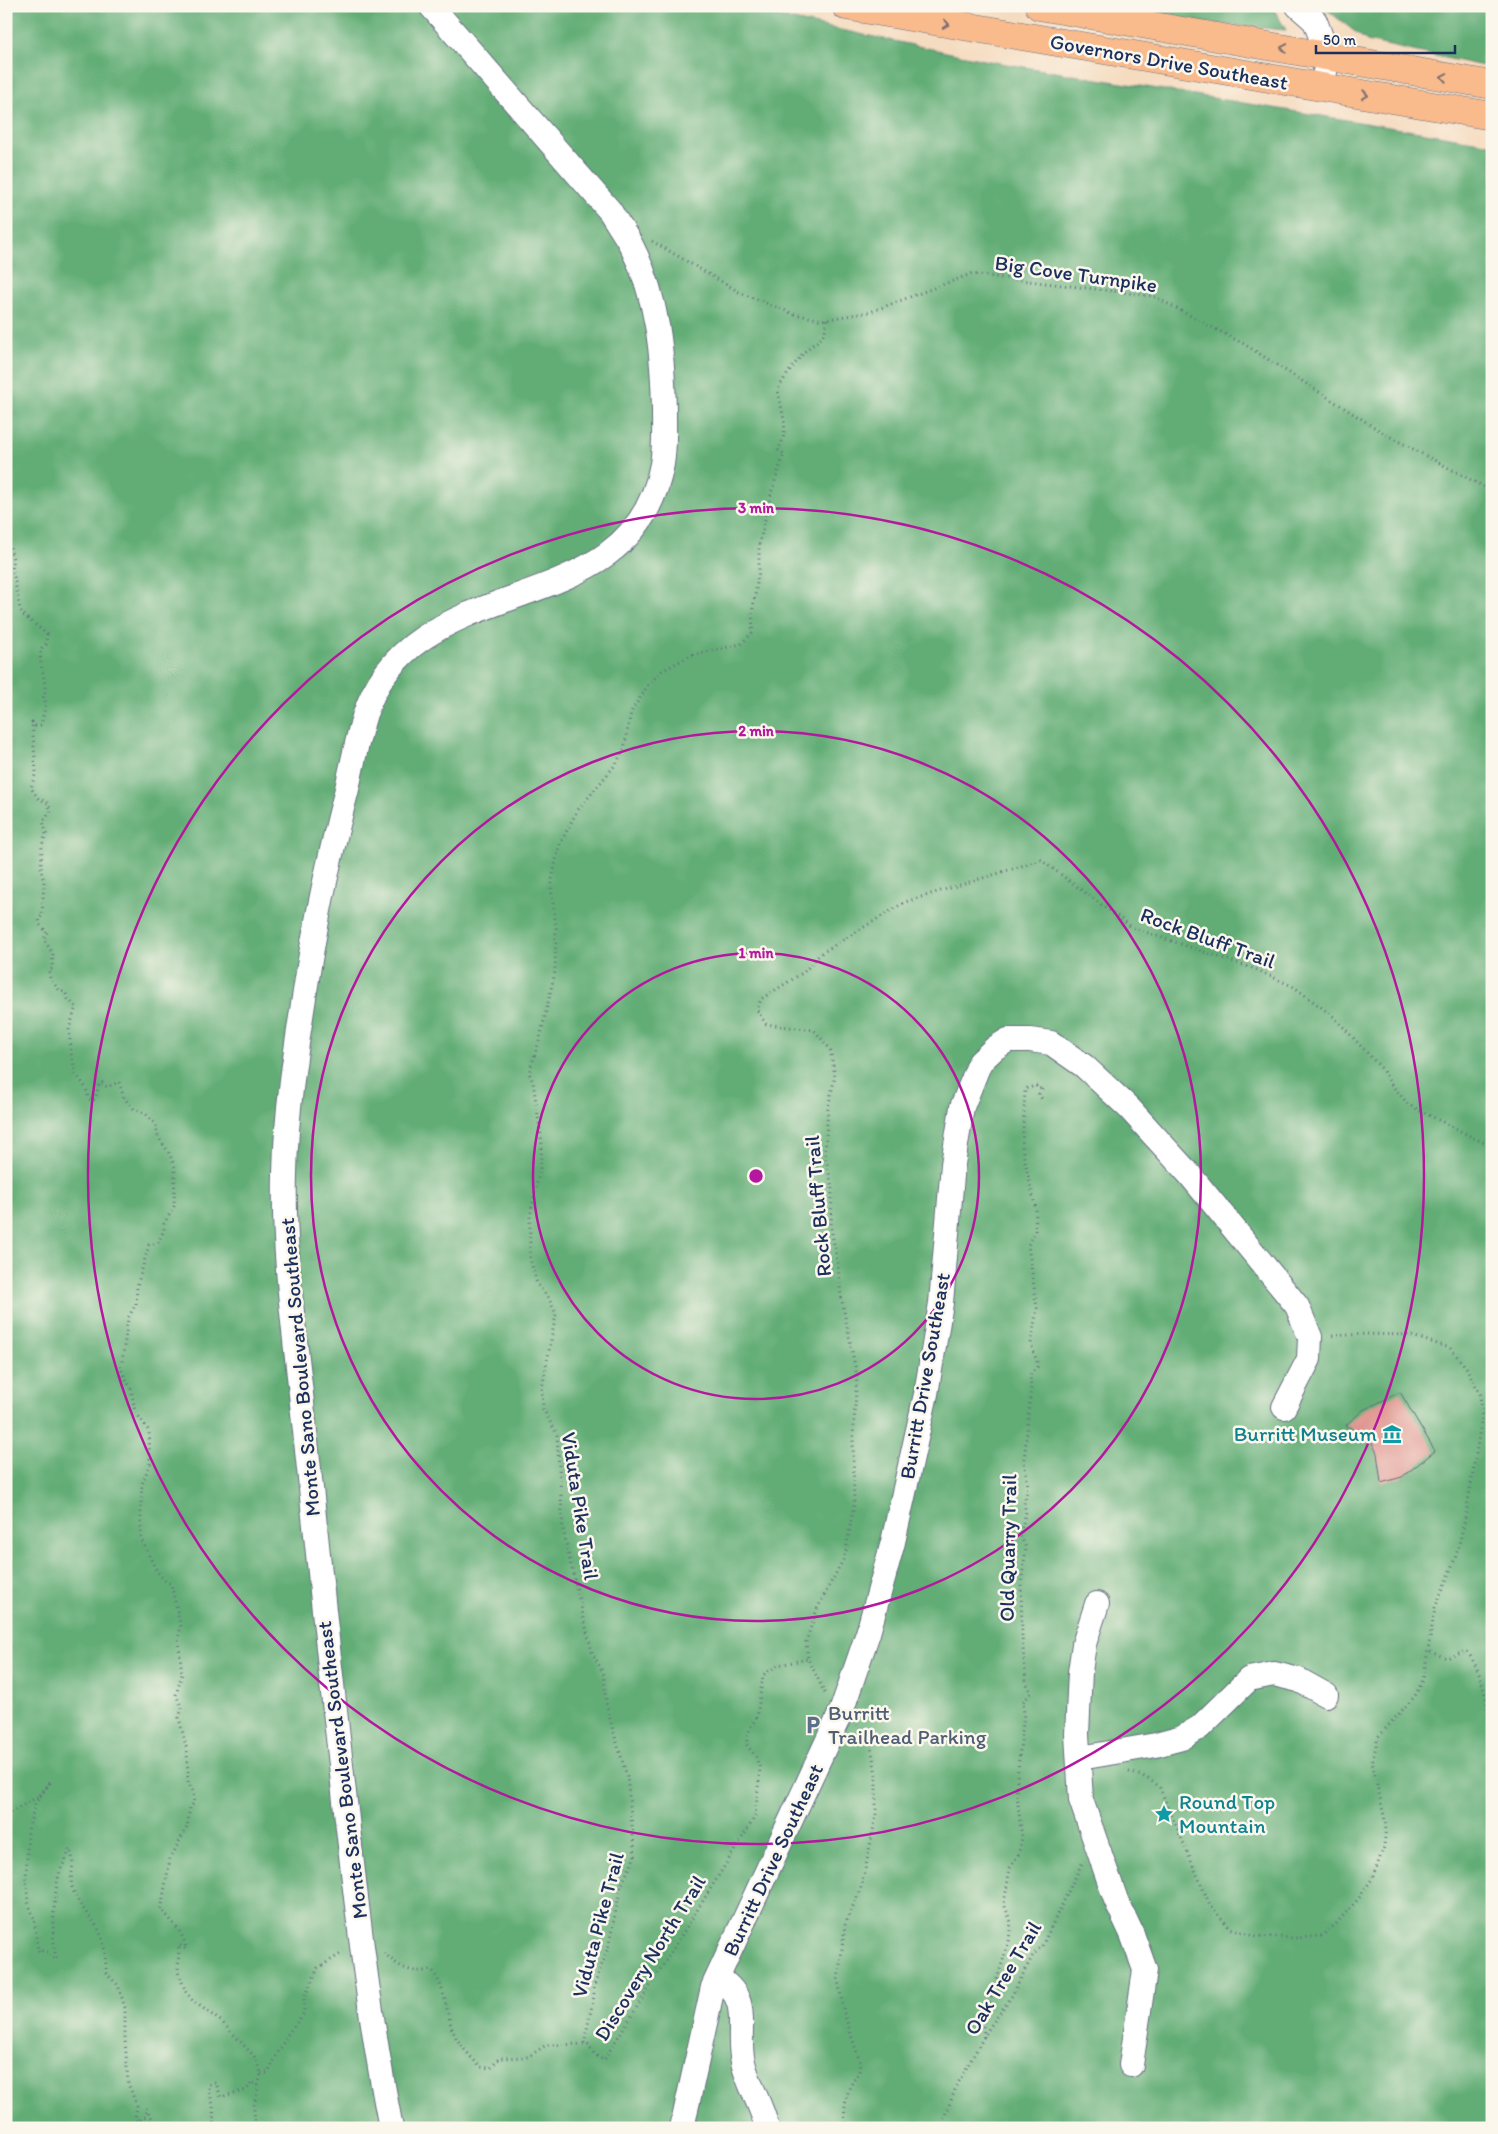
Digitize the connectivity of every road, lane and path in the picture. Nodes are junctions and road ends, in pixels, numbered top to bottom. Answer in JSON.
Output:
{"nodes":[{"id":1,"x":430,"y":6,"type":"edge"},
{"id":2,"x":846,"y":6,"type":"edge"},
{"id":3,"x":1039,"y":6,"type":"edge"},
{"id":4,"x":1298,"y":6,"type":"edge"},
{"id":5,"x":1328,"y":56,"type":"junction"},
{"id":6,"x":1492,"y":86,"type":"edge"},
{"id":7,"x":1322,"y":88,"type":"junction"},
{"id":8,"x":1492,"y":116,"type":"edge"},
{"id":9,"x":633,"y":249,"type":"junction"},
{"id":10,"x":826,"y":319,"type":"junction"},
{"id":11,"x":1492,"y":491,"type":"edge"},
{"id":12,"x":6,"y":533,"type":"edge"},
{"id":13,"x":1043,"y":1101,"type":"dead end"},
{"id":14,"x":1492,"y":1147,"type":"edge"},
{"id":15,"x":1310,"y":1338,"type":"junction"},
{"id":16,"x":1284,"y":1408,"type":"dead end"},
{"id":17,"x":1097,"y":1604,"type":"dead end"},
{"id":18,"x":1430,"y":1652,"type":"junction"},
{"id":19,"x":808,"y":1659,"type":"junction"},
{"id":20,"x":1326,"y":1695,"type":"dead end"},
{"id":21,"x":840,"y":1712,"type":"junction"},
{"id":22,"x":1492,"y":1736,"type":"edge"},
{"id":23,"x":1091,"y":1756,"type":"junction"},
{"id":24,"x":6,"y":1815,"type":"edge"},
{"id":25,"x":1098,"y":1850,"type":"junction"},
{"id":26,"x":363,"y":1949,"type":"junction"},
{"id":27,"x":718,"y":1978,"type":"junction"},
{"id":28,"x":984,"y":2037,"type":"junction"},
{"id":29,"x":584,"y":2043,"type":"junction"},
{"id":30,"x":1131,"y":2065,"type":"dead end"},
{"id":31,"x":261,"y":2073,"type":"junction"},
{"id":32,"x":258,"y":2088,"type":"junction"},
{"id":33,"x":151,"y":2128,"type":"edge"},
{"id":34,"x":214,"y":2128,"type":"edge"},
{"id":35,"x":256,"y":2128,"type":"edge"},
{"id":36,"x":391,"y":2128,"type":"edge"},
{"id":37,"x":682,"y":2128,"type":"edge"},
{"id":38,"x":767,"y":2128,"type":"edge"},
{"id":39,"x":845,"y":2128,"type":"edge"},
{"id":40,"x":940,"y":2128,"type":"edge"}],
"edges":[{"from":1,"to":9,"type":"street","name":"Monte Sano Boulevard Southeast"},
{"from":2,"to":7,"type":"highway","name":"Governors Drive Southeast","one_way":true},
{"from":5,"to":3,"type":"highway","name":"Governors Drive Southeast","one_way":true},
{"from":4,"to":5,"type":"street"},
{"from":6,"to":5,"type":"highway","name":"Governors Drive Southeast","one_way":true},
{"from":5,"to":7,"type":"street"},
{"from":7,"to":8,"type":"highway","name":"Governors Drive Southeast","one_way":true},
{"from":9,"to":10,"type":"path","name":"Big Cove Turnpike"},
{"from":9,"to":26,"type":"street","name":"Monte Sano Boulevard Southeast"},
{"from":10,"to":11,"type":"path","name":"Big Cove Turnpike"},
{"from":10,"to":29,"type":"path","name":"Viduta Pike Trail"},
{"from":12,"to":31,"type":"path"},
{"from":13,"to":28,"type":"path","name":"Old Quarry Trail"},
{"from":14,"to":19,"type":"path","name":"Rock Bluff Trail"},
{"from":15,"to":16,"type":"street"},
{"from":15,"to":18,"type":"path"},
{"from":15,"to":21,"type":"street","name":"Burritt Drive Southeast"},
{"from":17,"to":23,"type":"street"},
{"from":18,"to":22,"type":"path"},
{"from":18,"to":23,"type":"path"},
{"from":19,"to":21,"type":"path","name":"Rock Bluff Trail"},
{"from":19,"to":29,"type":"path","name":"Discovery North Trail"},
{"from":20,"to":23,"type":"street"},
{"from":21,"to":27,"type":"street","name":"Burritt Drive Southeast"},
{"from":21,"to":39,"type":"path","name":"Rock Bluff Trail"},
{"from":23,"to":25,"type":"street"},
{"from":24,"to":33,"type":"path"},
{"from":25,"to":28,"type":"path","name":"Oak Tree Trail"},
{"from":25,"to":30,"type":"street"},
{"from":26,"to":29,"type":"path","name":"Discovery North Trail"},
{"from":26,"to":31,"type":"path","name":"Discovery North Trail"},
{"from":26,"to":36,"type":"street","name":"Monte Sano Boulevard Southeast"},
{"from":27,"to":37,"type":"street","name":"Burritt Drive Southeast"},
{"from":27,"to":38,"type":"street"},
{"from":28,"to":40,"type":"path","name":"Oak Tree Trail"},
{"from":31,"to":32,"type":"path"},
{"from":32,"to":34,"type":"path"},
{"from":32,"to":35,"type":"path"}]}
